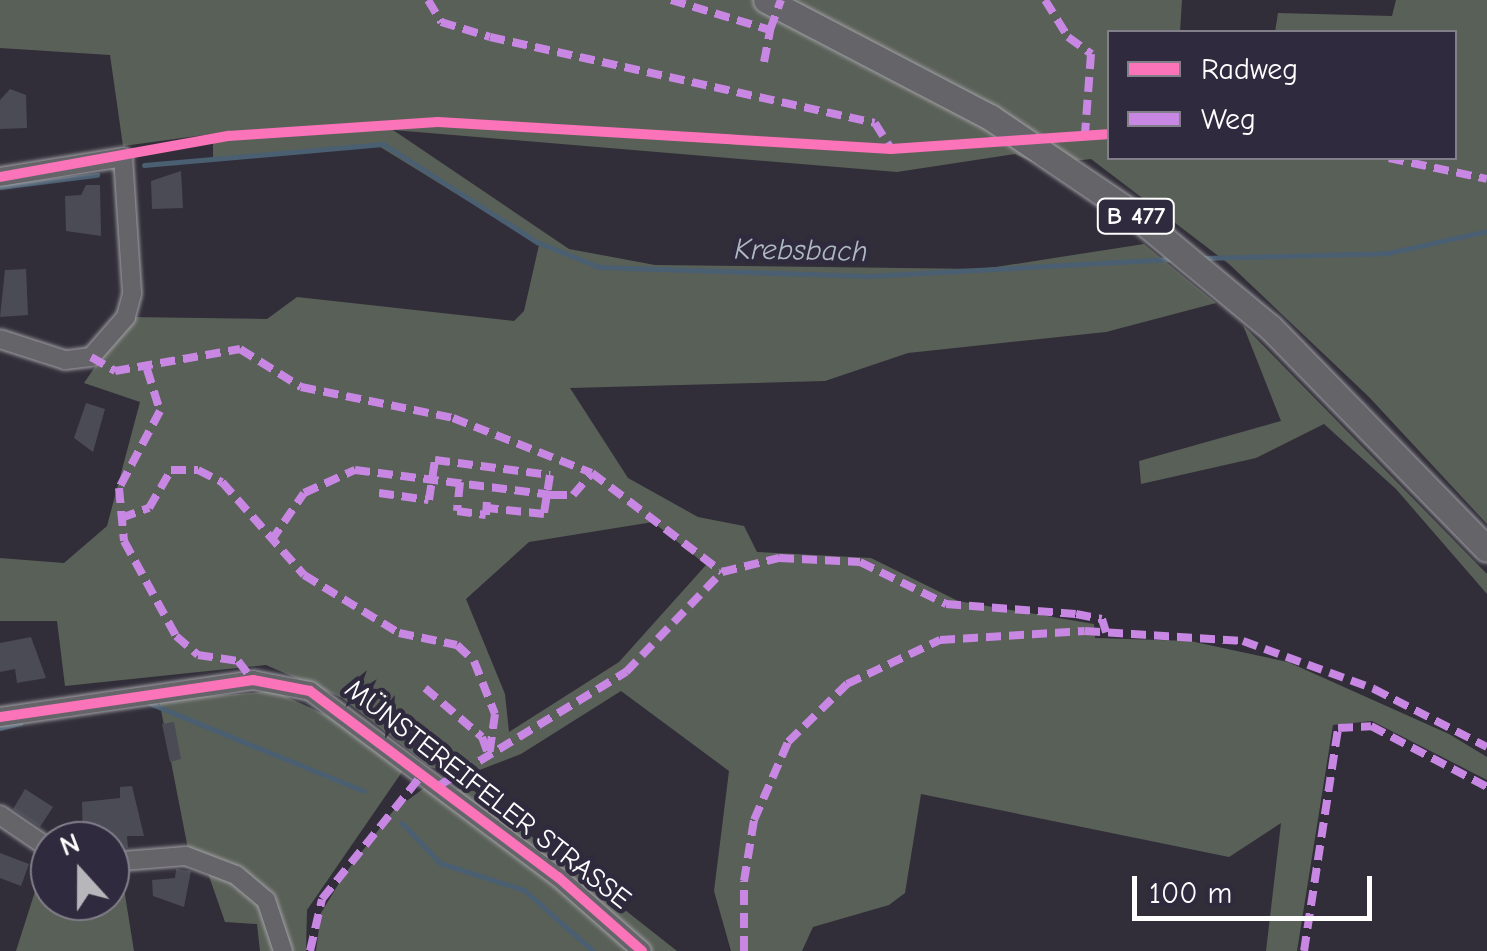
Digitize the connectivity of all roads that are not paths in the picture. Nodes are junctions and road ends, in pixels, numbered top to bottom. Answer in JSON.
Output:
{"nodes":[{"id":1,"x":766,"y":0,"type":"edge"},
{"id":2,"x":0,"y":177,"type":"edge"},
{"id":3,"x":0,"y":339,"type":"edge"},
{"id":4,"x":1487,"y":549,"type":"edge"},
{"id":5,"x":0,"y":717,"type":"edge"},
{"id":6,"x":0,"y":815,"type":"edge"},
{"id":7,"x":30,"y":836,"type":"edge"},
{"id":8,"x":130,"y":860,"type":"edge"},
{"id":9,"x":284,"y":951,"type":"edge"},
{"id":10,"x":642,"y":951,"type":"edge"}],
"edges":[{"from":1,"to":4,"type":"main road","number":"B 477"},
{"from":2,"to":3,"type":"street"},
{"from":5,"to":10,"type":"street","name":"MÜNSTEREIFELER STRASSE"},
{"from":6,"to":7,"type":"street"},
{"from":8,"to":9,"type":"street"}]}
